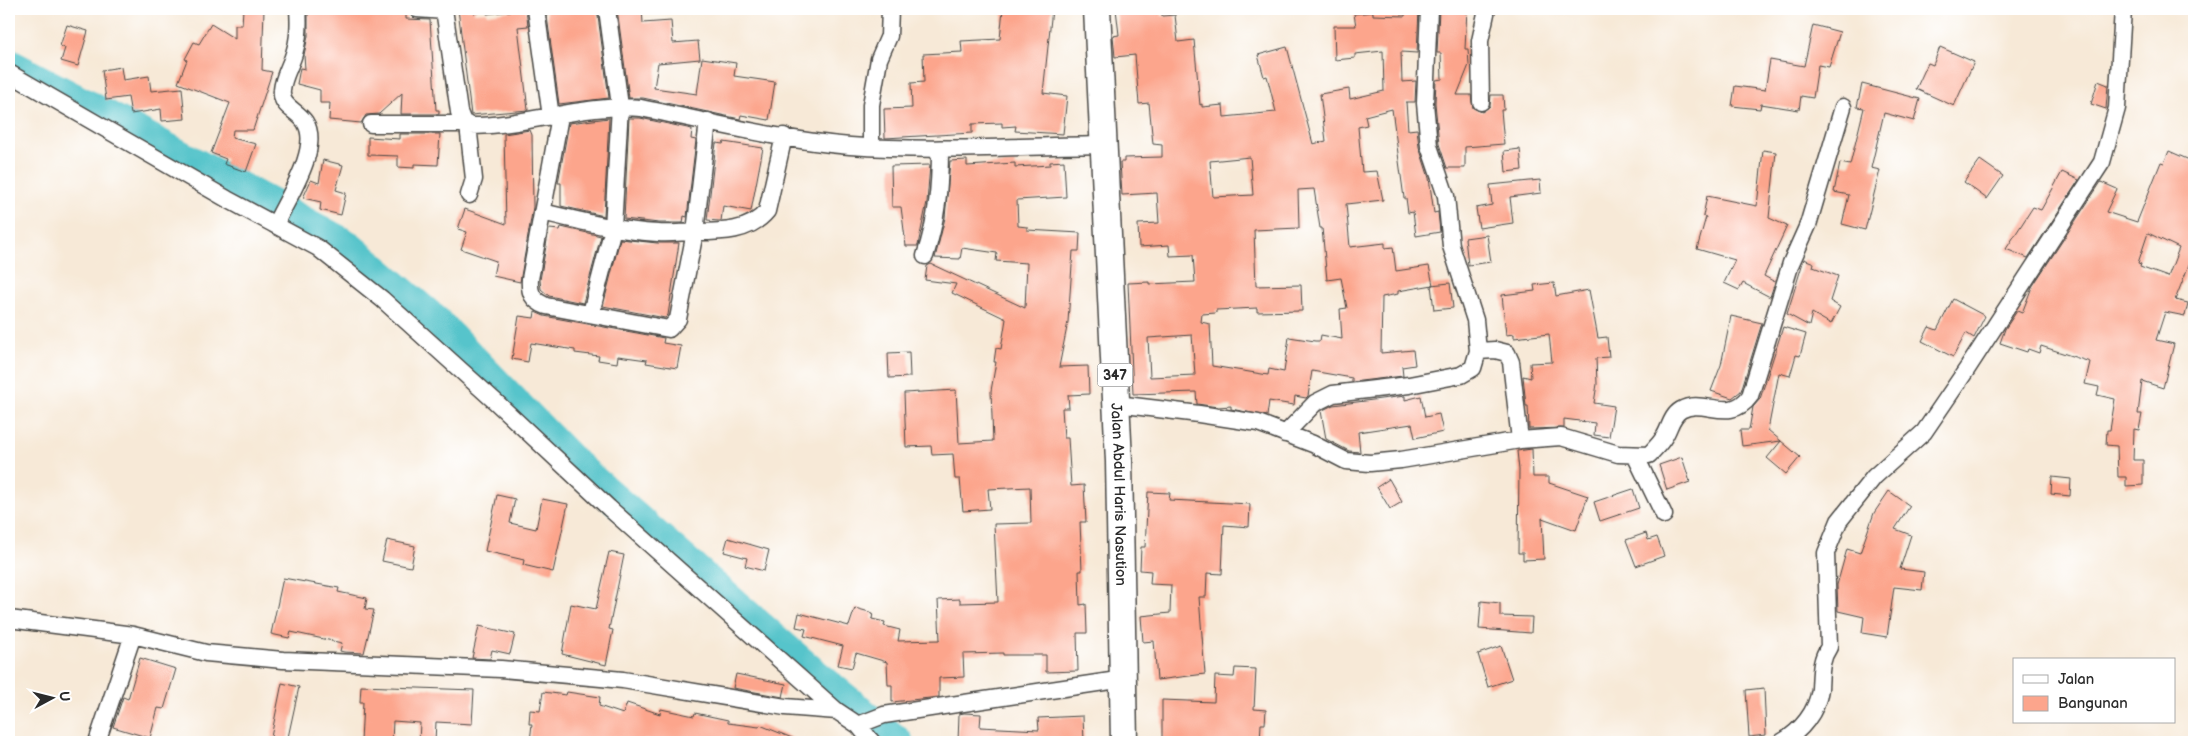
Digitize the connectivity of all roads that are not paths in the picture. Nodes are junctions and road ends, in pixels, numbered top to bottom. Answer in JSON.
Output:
{"nodes":[{"id":1,"x":298,"y":9,"type":"edge"},
{"id":2,"x":417,"y":9,"type":"edge"},
{"id":3,"x":536,"y":9,"type":"edge"},
{"id":4,"x":606,"y":9,"type":"edge"},
{"id":5,"x":890,"y":9,"type":"edge"},
{"id":6,"x":1097,"y":9,"type":"edge"},
{"id":7,"x":1428,"y":9,"type":"edge"},
{"id":8,"x":1487,"y":9,"type":"edge"},
{"id":9,"x":2122,"y":9,"type":"edge"},
{"id":10,"x":444,"y":10,"type":"edge"},
{"id":11,"x":9,"y":73,"type":"edge"},
{"id":12,"x":1481,"y":102,"type":"dead end"},
{"id":13,"x":620,"y":106,"type":"junction"},
{"id":14,"x":1843,"y":107,"type":"dead end"},
{"id":15,"x":555,"y":117,"type":"junction"},
{"id":16,"x":708,"y":121,"type":"junction"},
{"id":17,"x":370,"y":124,"type":"dead end"},
{"id":18,"x":468,"y":125,"type":"junction"},
{"id":19,"x":784,"y":136,"type":"junction"},
{"id":20,"x":1105,"y":145,"type":"junction"},
{"id":21,"x":871,"y":146,"type":"junction"},
{"id":22,"x":940,"y":149,"type":"junction"},
{"id":23,"x":469,"y":195,"type":"dead end"},
{"id":24,"x":542,"y":212,"type":"junction"},
{"id":25,"x":277,"y":220,"type":"junction"},
{"id":26,"x":613,"y":228,"type":"junction"},
{"id":27,"x":695,"y":232,"type":"junction"},
{"id":28,"x":925,"y":256,"type":"dead end"},
{"id":29,"x":591,"y":313,"type":"junction"},
{"id":30,"x":1478,"y":351,"type":"junction"},
{"id":31,"x":1116,"y":404,"type":"junction"},
{"id":32,"x":1285,"y":434,"type":"junction"},
{"id":33,"x":1520,"y":440,"type":"junction"},
{"id":34,"x":1635,"y":456,"type":"junction"},
{"id":35,"x":1664,"y":515,"type":"dead end"},
{"id":36,"x":9,"y":618,"type":"edge"},
{"id":37,"x":133,"y":635,"type":"junction"},
{"id":38,"x":1124,"y":679,"type":"junction"},
{"id":39,"x":837,"y":711,"type":"junction"},
{"id":40,"x":862,"y":723,"type":"junction"},
{"id":41,"x":97,"y":742,"type":"edge"},
{"id":42,"x":872,"y":742,"type":"edge"},
{"id":43,"x":1124,"y":742,"type":"edge"},
{"id":44,"x":1782,"y":742,"type":"edge"}],
"edges":[{"from":1,"to":25,"type":"street"},
{"from":2,"to":10,"type":"street"},
{"from":3,"to":15,"type":"street"},
{"from":4,"to":13,"type":"street"},
{"from":5,"to":21,"type":"street"},
{"from":6,"to":20,"type":"main road","name":"Jalan Abdul Haris Nasution","number":"347"},
{"from":7,"to":30,"type":"street"},
{"from":8,"to":12,"type":"street"},
{"from":9,"to":44,"type":"street"},
{"from":10,"to":18,"type":"street"},
{"from":11,"to":25,"type":"street"},
{"from":13,"to":15,"type":"street"},
{"from":13,"to":16,"type":"street"},
{"from":13,"to":26,"type":"street"},
{"from":14,"to":34,"type":"street"},
{"from":15,"to":18,"type":"street"},
{"from":15,"to":24,"type":"street"},
{"from":16,"to":19,"type":"street"},
{"from":16,"to":27,"type":"street"},
{"from":17,"to":18,"type":"street"},
{"from":18,"to":23,"type":"street"},
{"from":19,"to":21,"type":"street"},
{"from":19,"to":27,"type":"street"},
{"from":20,"to":22,"type":"street"},
{"from":20,"to":31,"type":"main road","name":"Jalan Abdul Haris Nasution","number":"347"},
{"from":21,"to":22,"type":"street"},
{"from":22,"to":28,"type":"street"},
{"from":24,"to":26,"type":"street"},
{"from":24,"to":29,"type":"street"},
{"from":25,"to":39,"type":"street"},
{"from":26,"to":27,"type":"street"},
{"from":26,"to":29,"type":"street"},
{"from":27,"to":29,"type":"street"},
{"from":30,"to":32,"type":"street"},
{"from":30,"to":33,"type":"street"},
{"from":31,"to":32,"type":"street"},
{"from":31,"to":38,"type":"main road","name":"Jalan Abdul Haris Nasution","number":"347"},
{"from":32,"to":33,"type":"street"},
{"from":33,"to":34,"type":"street"},
{"from":34,"to":35,"type":"street"},
{"from":36,"to":37,"type":"street"},
{"from":37,"to":39,"type":"street"},
{"from":37,"to":41,"type":"street"},
{"from":38,"to":40,"type":"street"},
{"from":38,"to":43,"type":"main road","name":"Jalan Abdul Haris Nasution","number":"347"},
{"from":39,"to":40,"type":"street"},
{"from":40,"to":42,"type":"street"}]}
